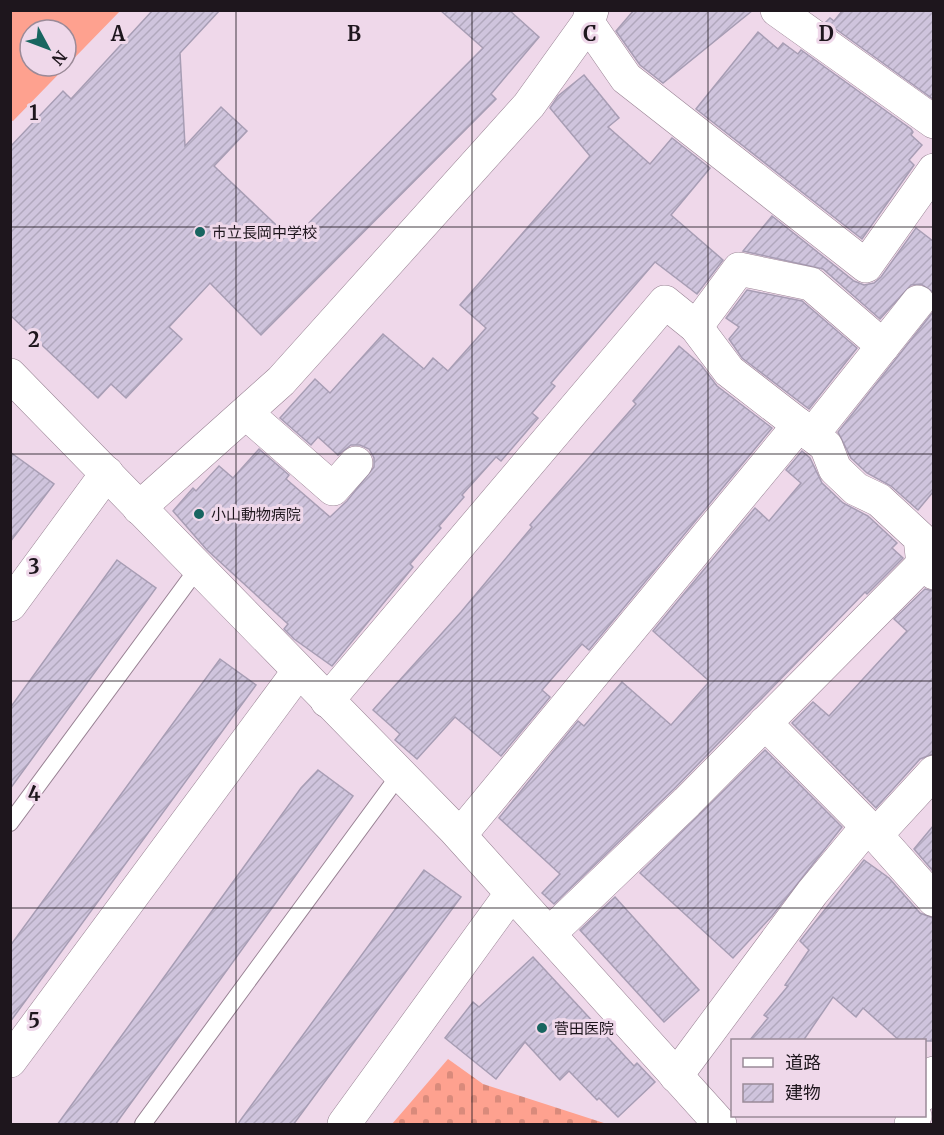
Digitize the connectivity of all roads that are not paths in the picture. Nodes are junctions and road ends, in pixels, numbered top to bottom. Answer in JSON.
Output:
{"nodes":[{"id":1,"x":777,"y":10,"type":"edge"},
{"id":2,"x":590,"y":17,"type":"edge"},
{"id":3,"x":933,"y":122,"type":"edge"},
{"id":4,"x":933,"y":170,"type":"edge"},
{"id":5,"x":918,"y":302,"type":"dead end"},
{"id":6,"x":696,"y":327,"type":"junction"},
{"id":7,"x":883,"y":346,"type":"junction"},
{"id":8,"x":10,"y":375,"type":"edge"},
{"id":9,"x":246,"y":413,"type":"junction"},
{"id":10,"x":805,"y":430,"type":"junction"},
{"id":11,"x":356,"y":463,"type":"dead end"},
{"id":12,"x":107,"y":473,"type":"junction"},
{"id":13,"x":139,"y":508,"type":"junction"},
{"id":14,"x":928,"y":550,"type":"edge"},
{"id":15,"x":198,"y":568,"type":"junction"},
{"id":16,"x":10,"y":604,"type":"edge"},
{"id":17,"x":298,"y":672,"type":"junction"},
{"id":18,"x":327,"y":701,"type":"junction"},
{"id":19,"x":765,"y":723,"type":"junction"},
{"id":20,"x":933,"y":772,"type":"edge"},
{"id":21,"x":400,"y":774,"type":"junction"},
{"id":22,"x":10,"y":823,"type":"edge"},
{"id":23,"x":871,"y":831,"type":"junction"},
{"id":24,"x":459,"y":835,"type":"junction"},
{"id":25,"x":512,"y":894,"type":"junction"},
{"id":26,"x":933,"y":900,"type":"edge"},
{"id":27,"x":549,"y":934,"type":"junction"},
{"id":28,"x":10,"y":1060,"type":"edge"},
{"id":29,"x":933,"y":1073,"type":"edge"},
{"id":30,"x":675,"y":1076,"type":"junction"},
{"id":31,"x":926,"y":1089,"type":"edge"},
{"id":32,"x":143,"y":1125,"type":"edge"},
{"id":33,"x":344,"y":1125,"type":"edge"},
{"id":34,"x":720,"y":1125,"type":"edge"}],
"edges":[{"from":1,"to":3,"type":"street"},
{"from":2,"to":4,"type":"street"},
{"from":2,"to":9,"type":"street"},
{"from":5,"to":7,"type":"street"},
{"from":6,"to":7,"type":"street"},
{"from":6,"to":10,"type":"street"},
{"from":6,"to":18,"type":"street"},
{"from":7,"to":10,"type":"street"},
{"from":8,"to":12,"type":"street"},
{"from":9,"to":11,"type":"street"},
{"from":9,"to":13,"type":"street"},
{"from":10,"to":14,"type":"street"},
{"from":10,"to":24,"type":"street"},
{"from":12,"to":13,"type":"street"},
{"from":12,"to":16,"type":"street"},
{"from":13,"to":15,"type":"street"},
{"from":14,"to":19,"type":"street"},
{"from":15,"to":17,"type":"street"},
{"from":15,"to":22,"type":"lane"},
{"from":17,"to":18,"type":"street"},
{"from":17,"to":28,"type":"street"},
{"from":18,"to":21,"type":"street"},
{"from":19,"to":23,"type":"street"},
{"from":19,"to":27,"type":"street"},
{"from":20,"to":23,"type":"street"},
{"from":21,"to":24,"type":"street"},
{"from":21,"to":32,"type":"lane"},
{"from":23,"to":26,"type":"street"},
{"from":23,"to":30,"type":"street"},
{"from":24,"to":25,"type":"street"},
{"from":25,"to":27,"type":"street"},
{"from":25,"to":33,"type":"street"},
{"from":27,"to":30,"type":"street"},
{"from":29,"to":31,"type":"street"},
{"from":30,"to":34,"type":"street"}]}
